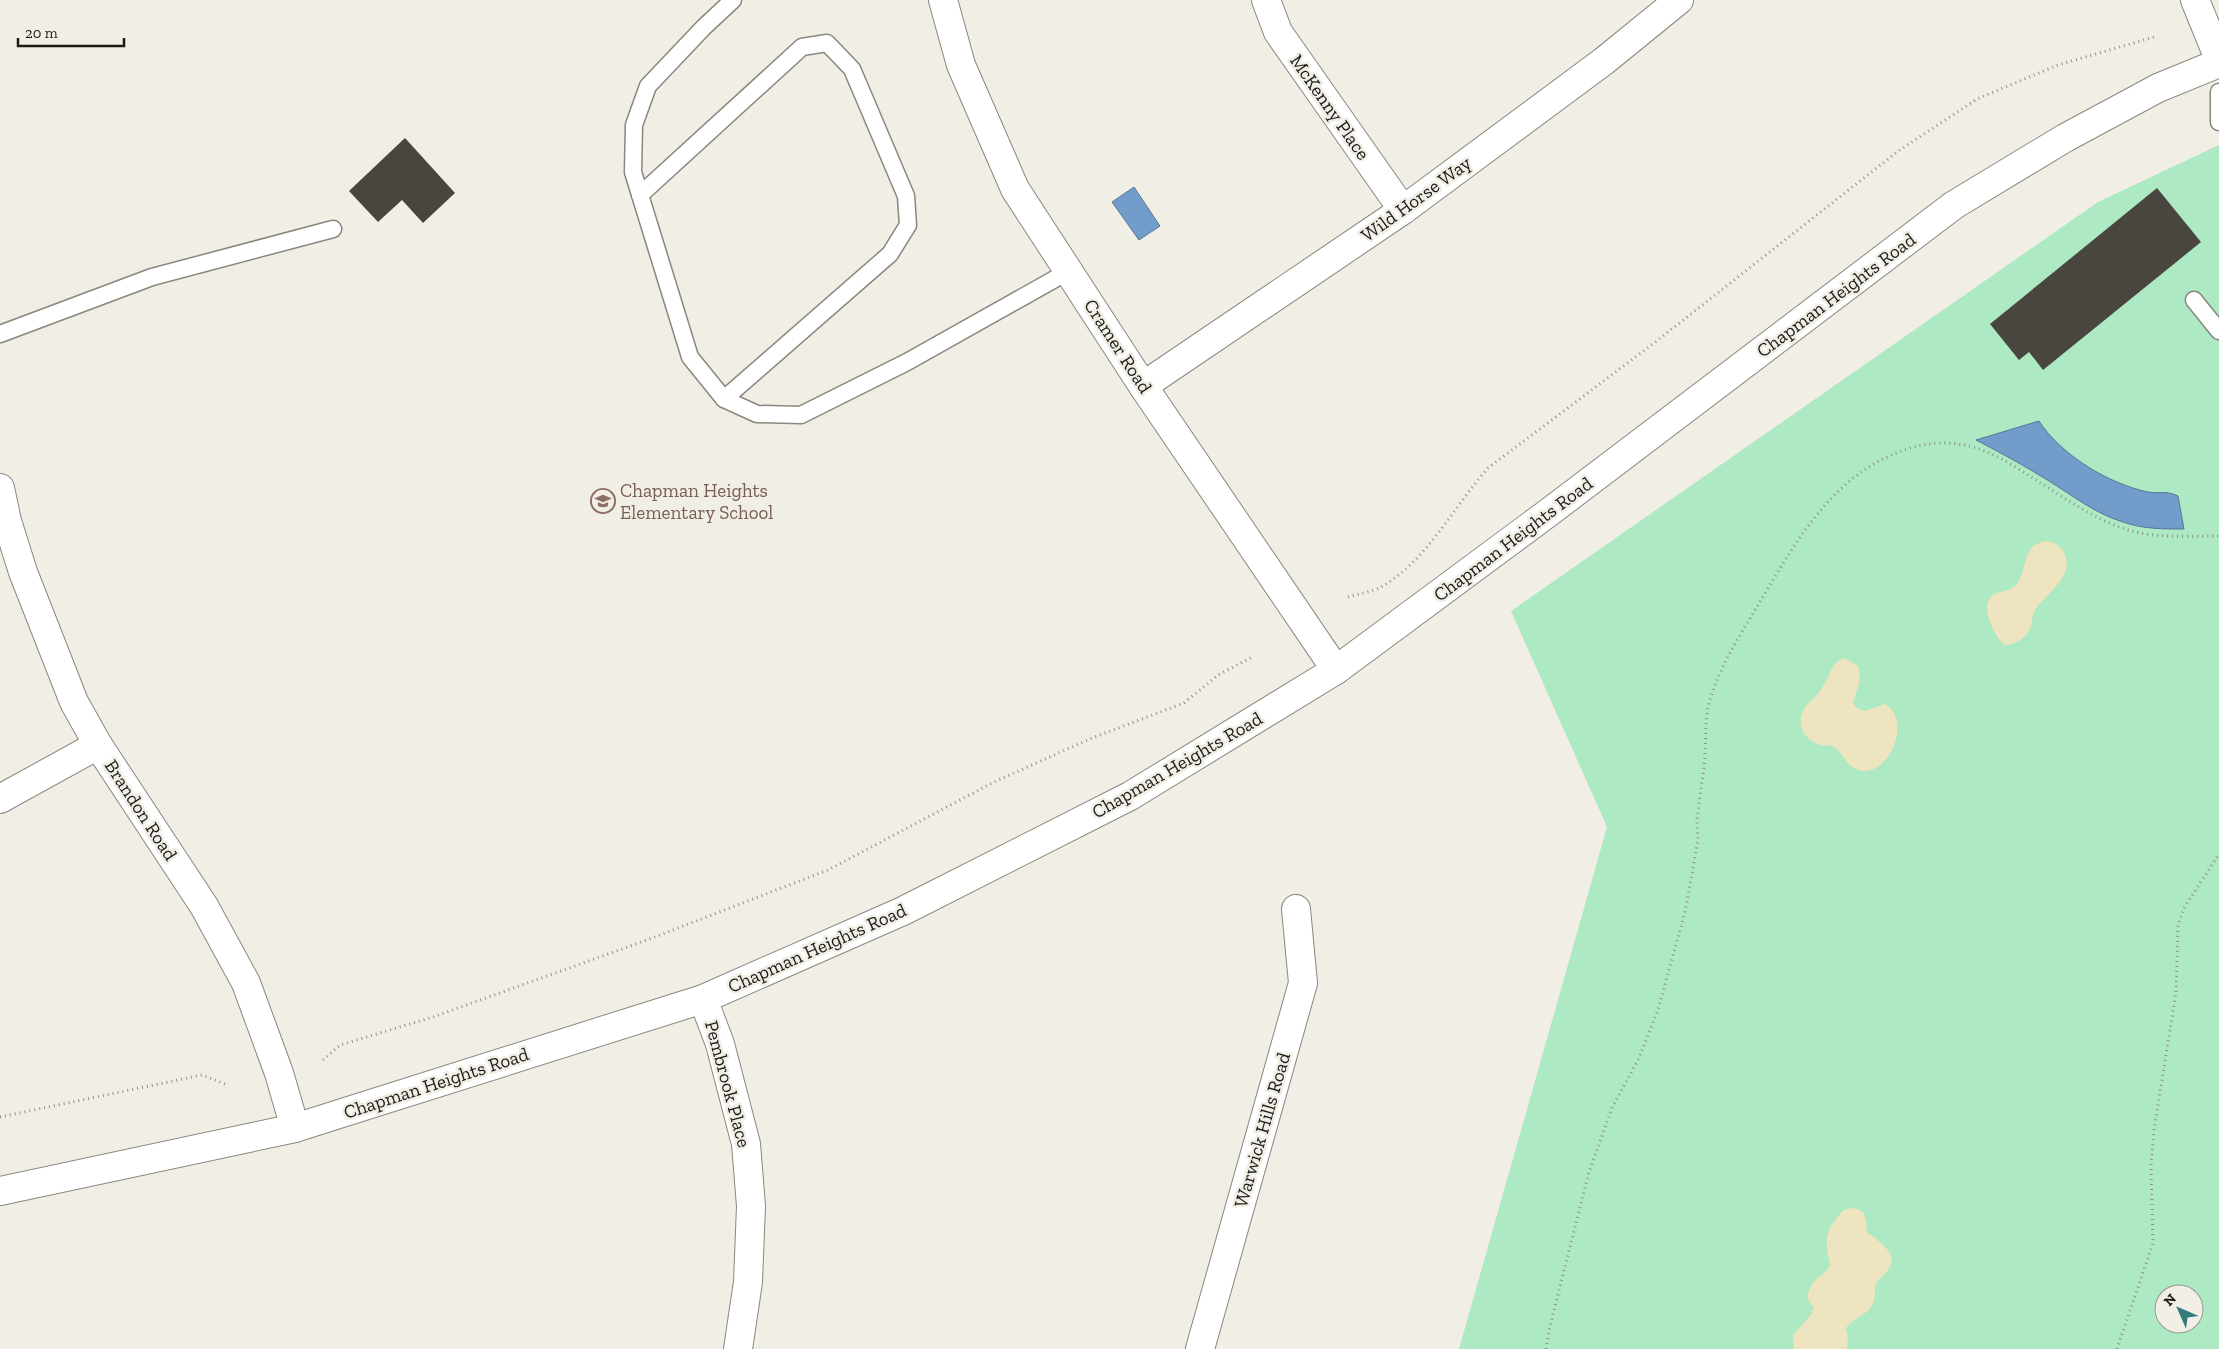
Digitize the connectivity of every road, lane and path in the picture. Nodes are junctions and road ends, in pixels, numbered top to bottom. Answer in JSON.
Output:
{"nodes":[{"id":1,"x":734,"y":0,"type":"edge"},
{"id":2,"x":943,"y":0,"type":"edge"},
{"id":3,"x":1266,"y":0,"type":"edge"},
{"id":4,"x":1679,"y":0,"type":"edge"},
{"id":5,"x":2195,"y":0,"type":"edge"},
{"id":6,"x":2154,"y":37,"type":"dead end"},
{"id":7,"x":2219,"y":61,"type":"edge"},
{"id":8,"x":2219,"y":92,"type":"edge"},
{"id":9,"x":2219,"y":122,"type":"edge"},
{"id":10,"x":640,"y":195,"type":"junction"},
{"id":11,"x":1403,"y":210,"type":"junction"},
{"id":12,"x":333,"y":229,"type":"dead end"},
{"id":13,"x":1069,"y":270,"type":"junction"},
{"id":14,"x":2194,"y":300,"type":"dead end"},
{"id":15,"x":2219,"y":331,"type":"edge"},
{"id":16,"x":0,"y":334,"type":"edge"},
{"id":17,"x":1143,"y":386,"type":"junction"},
{"id":18,"x":724,"y":399,"type":"junction"},
{"id":19,"x":0,"y":488,"type":"edge"},
{"id":20,"x":2219,"y":536,"type":"edge"},
{"id":21,"x":1348,"y":597,"type":"dead end"},
{"id":22,"x":1254,"y":656,"type":"dead end"},
{"id":23,"x":1336,"y":670,"type":"junction"},
{"id":24,"x":98,"y":745,"type":"junction"},
{"id":25,"x":0,"y":799,"type":"edge"},
{"id":26,"x":2219,"y":854,"type":"edge"},
{"id":27,"x":1296,"y":909,"type":"dead end"},
{"id":28,"x":703,"y":998,"type":"junction"},
{"id":29,"x":323,"y":1060,"type":"dead end"},
{"id":30,"x":225,"y":1084,"type":"dead end"},
{"id":31,"x":0,"y":1117,"type":"edge"},
{"id":32,"x":295,"y":1128,"type":"junction"},
{"id":33,"x":0,"y":1191,"type":"edge"},
{"id":34,"x":738,"y":1349,"type":"edge"},
{"id":35,"x":1200,"y":1349,"type":"edge"},
{"id":36,"x":1546,"y":1349,"type":"edge"},
{"id":37,"x":2117,"y":1349,"type":"edge"}],
"edges":[{"from":1,"to":10,"type":"lane"},
{"from":2,"to":13,"type":"street","name":"Cramer Road"},
{"from":3,"to":11,"type":"street","name":"McKenny Place"},
{"from":4,"to":11,"type":"street","name":"Wild Horse Way"},
{"from":5,"to":7,"type":"street"},
{"from":6,"to":21,"type":"path"},
{"from":7,"to":23,"type":"street","name":"Chapman Heights Road"},
{"from":8,"to":9,"type":"lane"},
{"from":10,"to":18,"type":"lane"},
{"from":10,"to":18,"type":"lane"},
{"from":11,"to":17,"type":"street","name":"Wild Horse Way"},
{"from":12,"to":16,"type":"lane"},
{"from":13,"to":17,"type":"street","name":"Cramer Road"},
{"from":13,"to":18,"type":"lane"},
{"from":14,"to":15,"type":"lane"},
{"from":17,"to":23,"type":"street","name":"Cramer Road"},
{"from":19,"to":24,"type":"street","name":"Brandon Road"},
{"from":20,"to":36,"type":"path"},
{"from":22,"to":29,"type":"path"},
{"from":23,"to":28,"type":"street","name":"Chapman Heights Road"},
{"from":24,"to":25,"type":"street"},
{"from":24,"to":32,"type":"street","name":"Brandon Road"},
{"from":26,"to":37,"type":"path"},
{"from":27,"to":35,"type":"street","name":"Warwick Hills Road"},
{"from":28,"to":32,"type":"street","name":"Chapman Heights Road"},
{"from":28,"to":34,"type":"street","name":"Pembrook Place"},
{"from":30,"to":31,"type":"path"},
{"from":32,"to":33,"type":"street","name":"Chapman Heights Road"}]}
